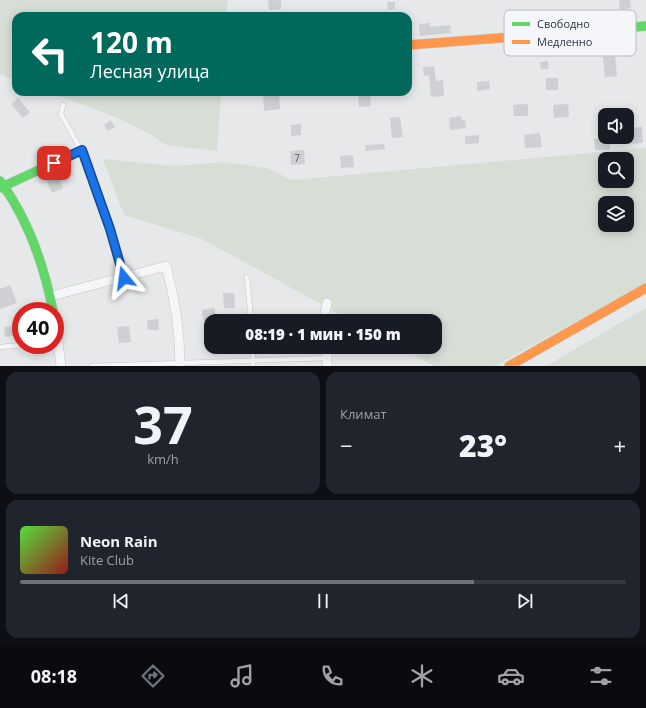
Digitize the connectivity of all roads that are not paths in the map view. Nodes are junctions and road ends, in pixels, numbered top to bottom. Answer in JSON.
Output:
{"nodes":[{"id":1,"x":646,"y":26,"type":"edge"},
{"id":2,"x":636,"y":27,"type":"edge"},
{"id":3,"x":504,"y":37,"type":"edge"},
{"id":4,"x":412,"y":45,"type":"edge"},
{"id":5,"x":63,"y":105,"type":"dead end"},
{"id":6,"x":82,"y":150,"type":"junction"},
{"id":7,"x":1,"y":185,"type":"edge"},
{"id":8,"x":247,"y":277,"type":"dead end"},
{"id":9,"x":124,"y":278,"type":"junction"},
{"id":10,"x":646,"y":288,"type":"edge"},
{"id":11,"x":51,"y":296,"type":"junction"},
{"id":12,"x":52,"y":302,"type":"edge"},
{"id":13,"x":327,"y":303,"type":"dead end"},
{"id":14,"x":250,"y":314,"type":"edge"},
{"id":15,"x":325,"y":314,"type":"edge"},
{"id":16,"x":12,"y":346,"type":"edge"},
{"id":17,"x":0,"y":347,"type":"edge"},
{"id":18,"x":59,"y":354,"type":"edge"},
{"id":19,"x":253,"y":354,"type":"edge"},
{"id":20,"x":253,"y":360,"type":"junction"},
{"id":21,"x":327,"y":362,"type":"edge"},
{"id":22,"x":180,"y":364,"type":"edge"},
{"id":23,"x":61,"y":366,"type":"edge"},
{"id":24,"x":92,"y":366,"type":"edge"},
{"id":25,"x":253,"y":366,"type":"edge"},
{"id":26,"x":509,"y":366,"type":"edge"}],
"edges":[{"from":1,"to":2,"type":"street"},
{"from":3,"to":4,"type":"street"},
{"from":5,"to":6,"type":"lane"},
{"from":6,"to":7,"type":"street"},
{"from":6,"to":9,"type":"street"},
{"from":7,"to":11,"type":"street"},
{"from":8,"to":14,"type":"lane"},
{"from":9,"to":11,"type":"street"},
{"from":9,"to":22,"type":"street"},
{"from":10,"to":26,"type":"street"},
{"from":11,"to":12,"type":"street"},
{"from":13,"to":15,"type":"street"},
{"from":16,"to":17,"type":"lane"},
{"from":18,"to":23,"type":"street"},
{"from":19,"to":20,"type":"lane"},
{"from":20,"to":21,"type":"lane"},
{"from":20,"to":22,"type":"lane"},
{"from":20,"to":25,"type":"lane"},
{"from":22,"to":24,"type":"lane"}]}
